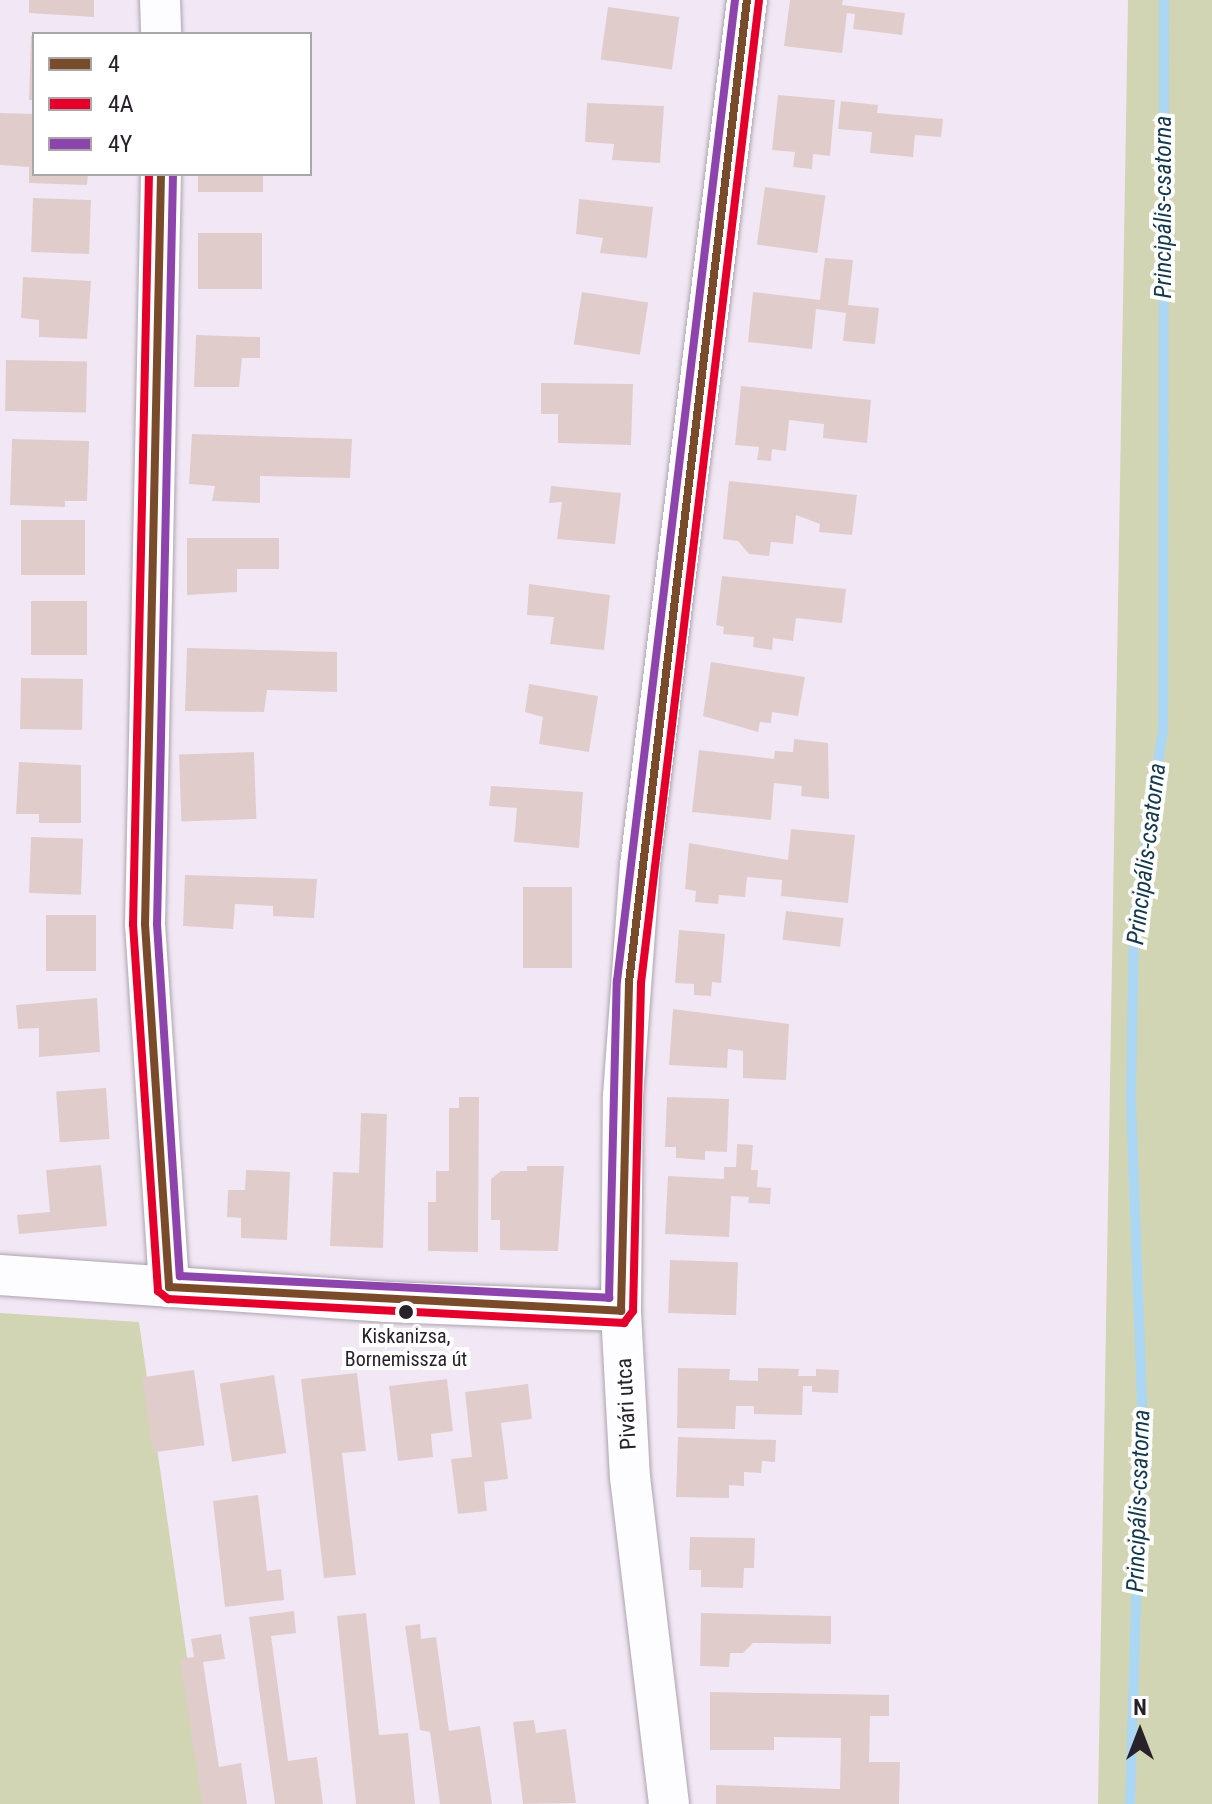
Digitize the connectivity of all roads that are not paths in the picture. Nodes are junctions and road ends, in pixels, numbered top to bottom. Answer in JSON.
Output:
{"nodes":[{"id":1,"x":160,"y":0,"type":"edge"},
{"id":2,"x":747,"y":0,"type":"edge"},
{"id":3,"x":161,"y":32,"type":"edge"},
{"id":4,"x":161,"y":176,"type":"edge"},
{"id":5,"x":0,"y":1275,"type":"edge"},
{"id":6,"x":169,"y":1287,"type":"junction"},
{"id":7,"x":621,"y":1311,"type":"junction"},
{"id":8,"x":669,"y":1804,"type":"edge"}],
"edges":[{"from":1,"to":3,"type":"street"},
{"from":2,"to":7,"type":"street","name":"Pivári utca"},
{"from":4,"to":6,"type":"street"},
{"from":5,"to":6,"type":"street"},
{"from":6,"to":7,"type":"street"},
{"from":7,"to":8,"type":"street","name":"Pivári utca"}]}
